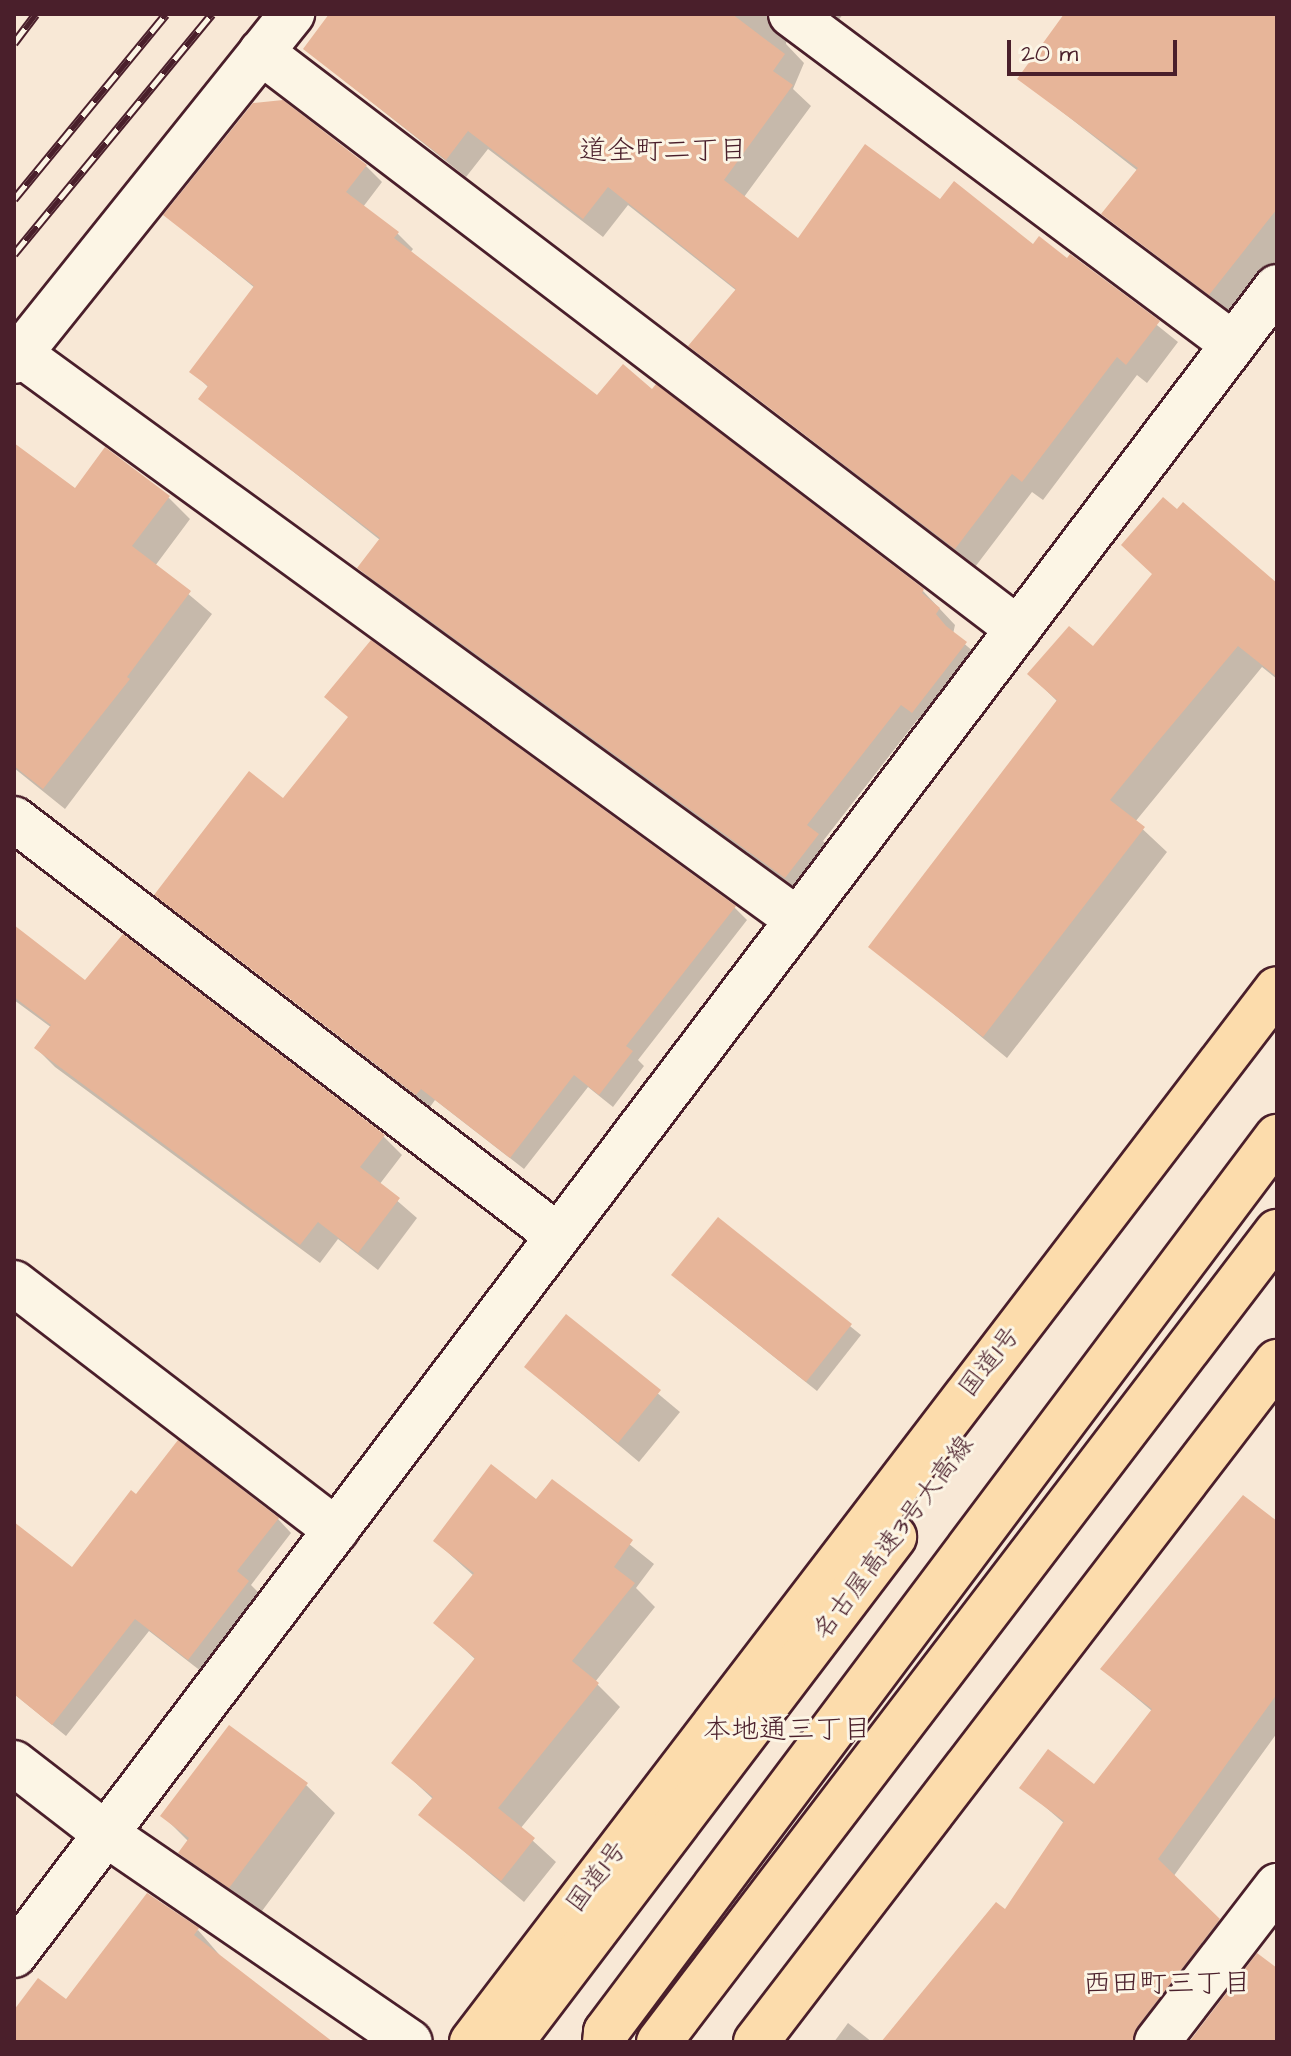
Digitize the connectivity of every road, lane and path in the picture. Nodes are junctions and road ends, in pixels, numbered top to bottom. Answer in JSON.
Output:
{"nodes":[{"id":1,"x":292,"y":14,"type":"edge"},
{"id":2,"x":791,"y":14,"type":"edge"},
{"id":3,"x":261,"y":52,"type":"junction"},
{"id":4,"x":1277,"y":287,"type":"edge"},
{"id":5,"x":1233,"y":344,"type":"junction"},
{"id":6,"x":17,"y":358,"type":"edge"},
{"id":7,"x":1018,"y":629,"type":"junction"},
{"id":8,"x":14,"y":819,"type":"edge"},
{"id":9,"x":798,"y":920,"type":"junction"},
{"id":10,"x":1277,"y":989,"type":"edge"},
{"id":11,"x":1277,"y":1036,"type":"edge"},
{"id":12,"x":1277,"y":1137,"type":"edge"},
{"id":13,"x":1277,"y":1232,"type":"edge"},
{"id":14,"x":558,"y":1236,"type":"junction"},
{"id":15,"x":14,"y":1283,"type":"edge"},
{"id":16,"x":1277,"y":1362,"type":"edge"},
{"id":17,"x":336,"y":1530,"type":"junction"},
{"id":18,"x":14,"y":1763,"type":"edge"},
{"id":19,"x":106,"y":1834,"type":"junction"},
{"id":20,"x":1277,"y":1886,"type":"edge"},
{"id":21,"x":14,"y":1955,"type":"edge"},
{"id":22,"x":410,"y":2042,"type":"edge"},
{"id":23,"x":472,"y":2042,"type":"edge"},
{"id":24,"x":511,"y":2042,"type":"edge"},
{"id":25,"x":605,"y":2042,"type":"edge"},
{"id":26,"x":659,"y":2042,"type":"edge"},
{"id":27,"x":756,"y":2042,"type":"edge"},
{"id":28,"x":1157,"y":2042,"type":"edge"}],
"edges":[{"from":1,"to":3,"type":"street"},
{"from":2,"to":5,"type":"street"},
{"from":3,"to":6,"type":"street"},
{"from":3,"to":7,"type":"street"},
{"from":4,"to":5,"type":"street"},
{"from":5,"to":7,"type":"street"},
{"from":6,"to":9,"type":"street"},
{"from":7,"to":9,"type":"street"},
{"from":8,"to":14,"type":"street"},
{"from":9,"to":14,"type":"street"},
{"from":10,"to":23,"type":"highway","name":"国道1号"},
{"from":11,"to":24,"type":"highway","name":"名古屋高速3号大高線"},
{"from":12,"to":25,"type":"highway"},
{"from":13,"to":26,"type":"highway"},
{"from":14,"to":17,"type":"street"},
{"from":15,"to":17,"type":"street"},
{"from":16,"to":27,"type":"highway"},
{"from":17,"to":19,"type":"street"},
{"from":18,"to":19,"type":"street"},
{"from":19,"to":21,"type":"street"},
{"from":19,"to":22,"type":"street"},
{"from":20,"to":28,"type":"street"}]}
